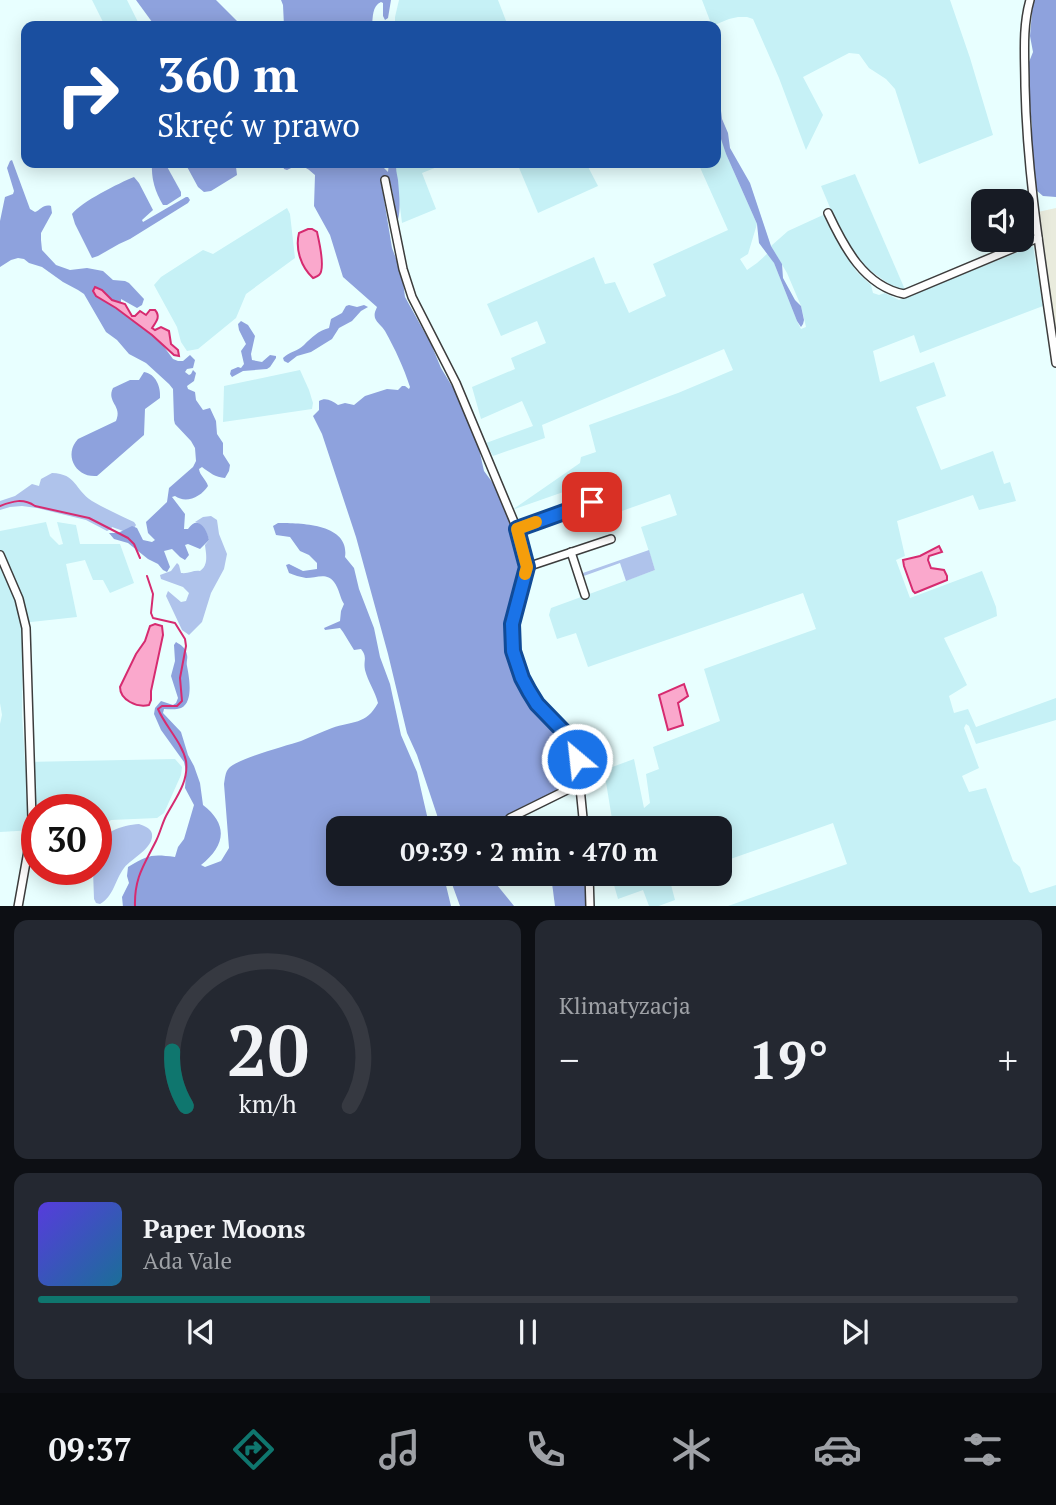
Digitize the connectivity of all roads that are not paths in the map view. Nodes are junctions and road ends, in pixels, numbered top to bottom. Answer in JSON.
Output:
{"nodes":[{"id":1,"x":1030,"y":0,"type":"edge"},
{"id":2,"x":385,"y":180,"type":"dead end"},
{"id":3,"x":828,"y":213,"type":"dead end"},
{"id":4,"x":1038,"y":238,"type":"junction"},
{"id":5,"x":1056,"y":363,"type":"edge"},
{"id":6,"x":592,"y":502,"type":"dead end"},
{"id":7,"x":517,"y":529,"type":"junction"},
{"id":8,"x":611,"y":539,"type":"dead end"},
{"id":9,"x":571,"y":552,"type":"junction"},
{"id":10,"x":0,"y":555,"type":"edge"},
{"id":11,"x":527,"y":567,"type":"junction"},
{"id":12,"x":585,"y":595,"type":"dead end"},
{"id":13,"x":579,"y":785,"type":"junction"},
{"id":14,"x":514,"y":816,"type":"edge"},
{"id":15,"x":583,"y":816,"type":"edge"},
{"id":16,"x":589,"y":886,"type":"edge"},
{"id":17,"x":18,"y":906,"type":"edge"},
{"id":18,"x":590,"y":906,"type":"edge"}],
"edges":[{"from":1,"to":4,"type":"street"},
{"from":2,"to":7,"type":"street"},
{"from":3,"to":4,"type":"street"},
{"from":4,"to":5,"type":"street"},
{"from":6,"to":7,"type":"street"},
{"from":7,"to":11,"type":"street"},
{"from":8,"to":9,"type":"street"},
{"from":9,"to":11,"type":"street"},
{"from":9,"to":12,"type":"street"},
{"from":10,"to":17,"type":"street"},
{"from":11,"to":13,"type":"street"},
{"from":13,"to":14,"type":"street"},
{"from":13,"to":15,"type":"street"},
{"from":16,"to":18,"type":"street"}]}
